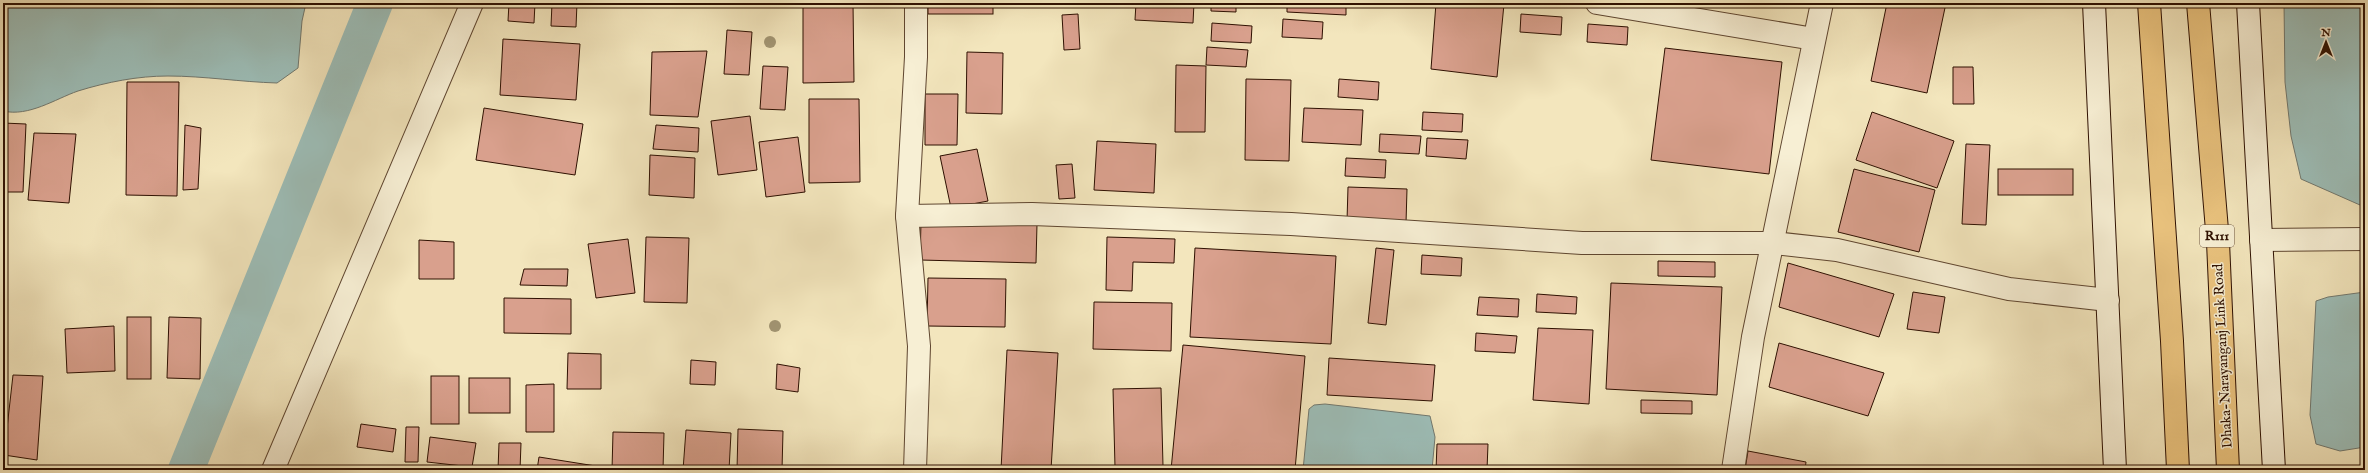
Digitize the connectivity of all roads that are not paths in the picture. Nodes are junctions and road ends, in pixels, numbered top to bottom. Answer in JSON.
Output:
{"nodes":[{"id":1,"x":472,"y":3,"type":"edge"},
{"id":2,"x":916,"y":3,"type":"edge"},
{"id":3,"x":1597,"y":3,"type":"edge"},
{"id":4,"x":1822,"y":3,"type":"edge"},
{"id":5,"x":2094,"y":3,"type":"edge"},
{"id":6,"x":2149,"y":3,"type":"edge"},
{"id":7,"x":2198,"y":3,"type":"edge"},
{"id":8,"x":2248,"y":3,"type":"edge"},
{"id":9,"x":1814,"y":39,"type":"junction"},
{"id":10,"x":907,"y":216,"type":"junction"},
{"id":11,"x":2365,"y":239,"type":"edge"},
{"id":12,"x":2261,"y":240,"type":"junction"},
{"id":13,"x":1774,"y":243,"type":"junction"},
{"id":14,"x":2108,"y":300,"type":"junction"},
{"id":15,"x":273,"y":470,"type":"edge"},
{"id":16,"x":915,"y":470,"type":"edge"},
{"id":17,"x":1733,"y":470,"type":"edge"},
{"id":18,"x":2115,"y":470,"type":"edge"},
{"id":19,"x":2178,"y":470,"type":"edge"},
{"id":20,"x":2228,"y":470,"type":"edge"},
{"id":21,"x":2274,"y":470,"type":"edge"}],
"edges":[{"from":1,"to":15,"type":"street"},
{"from":2,"to":10,"type":"street"},
{"from":3,"to":9,"type":"street"},
{"from":4,"to":9,"type":"street"},
{"from":5,"to":14,"type":"street"},
{"from":6,"to":19,"type":"main road"},
{"from":7,"to":20,"type":"main road","name":"Dhaka-Narayanganj Link Road","number":"R111"},
{"from":8,"to":12,"type":"street"},
{"from":9,"to":13,"type":"street"},
{"from":10,"to":13,"type":"street"},
{"from":10,"to":16,"type":"street"},
{"from":11,"to":12,"type":"street"},
{"from":12,"to":21,"type":"street"},
{"from":13,"to":14,"type":"street"},
{"from":13,"to":17,"type":"street"},
{"from":14,"to":18,"type":"street"}]}
